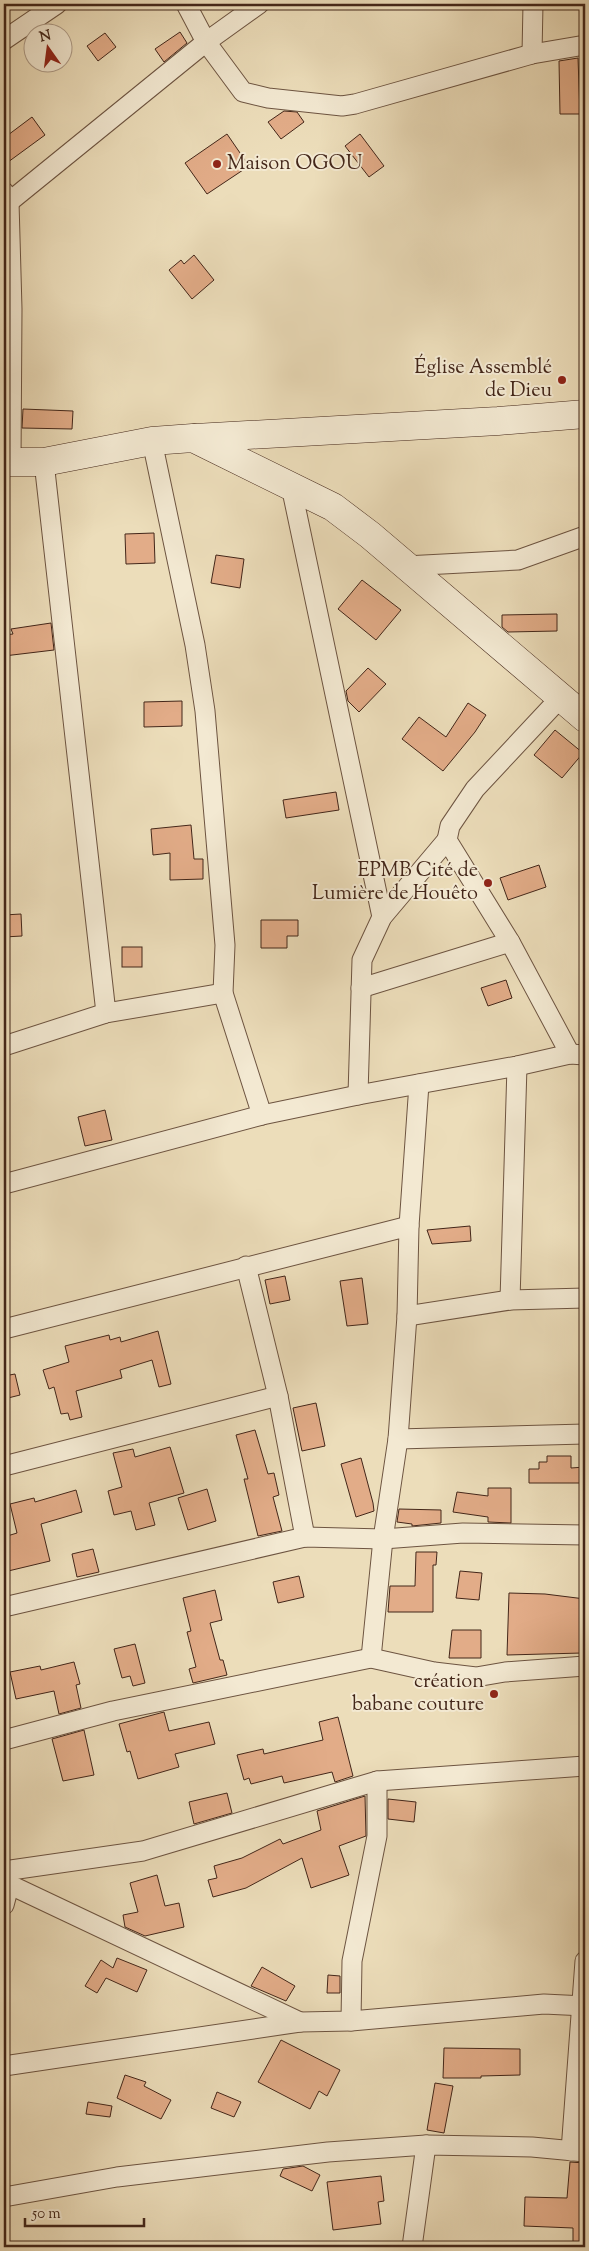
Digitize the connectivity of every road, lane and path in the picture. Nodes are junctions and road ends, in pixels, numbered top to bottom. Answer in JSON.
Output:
{"nodes":[{"id":1,"x":57,"y":4,"type":"edge"},
{"id":2,"x":186,"y":4,"type":"edge"},
{"id":3,"x":259,"y":4,"type":"edge"},
{"id":4,"x":533,"y":4,"type":"edge"},
{"id":5,"x":4,"y":40,"type":"edge"},
{"id":6,"x":206,"y":42,"type":"junction"},
{"id":7,"x":585,"y":45,"type":"edge"},
{"id":8,"x":532,"y":54,"type":"junction"},
{"id":9,"x":5,"y":199,"type":"edge"},
{"id":10,"x":8,"y":309,"type":"edge"},
{"id":11,"x":585,"y":414,"type":"edge"},
{"id":12,"x":193,"y":438,"type":"junction"},
{"id":13,"x":152,"y":441,"type":"junction"},
{"id":14,"x":7,"y":462,"type":"edge"},
{"id":15,"x":44,"y":462,"type":"junction"},
{"id":16,"x":291,"y":486,"type":"junction"},
{"id":17,"x":585,"y":536,"type":"edge"},
{"id":18,"x":405,"y":566,"type":"junction"},
{"id":19,"x":560,"y":696,"type":"junction"},
{"id":20,"x":585,"y":718,"type":"edge"},
{"id":21,"x":447,"y":840,"type":"junction"},
{"id":22,"x":382,"y":917,"type":"junction"},
{"id":23,"x":510,"y":942,"type":"junction"},
{"id":24,"x":361,"y":988,"type":"junction"},
{"id":25,"x":223,"y":993,"type":"junction"},
{"id":26,"x":106,"y":1013,"type":"junction"},
{"id":27,"x":4,"y":1046,"type":"edge"},
{"id":28,"x":578,"y":1055,"type":"edge"},
{"id":29,"x":517,"y":1066,"type":"junction"},
{"id":30,"x":419,"y":1084,"type":"junction"},
{"id":31,"x":358,"y":1095,"type":"junction"},
{"id":32,"x":262,"y":1115,"type":"junction"},
{"id":33,"x":4,"y":1184,"type":"edge"},
{"id":34,"x":409,"y":1226,"type":"junction"},
{"id":35,"x":246,"y":1266,"type":"junction"},
{"id":36,"x":585,"y":1298,"type":"edge"},
{"id":37,"x":510,"y":1300,"type":"junction"},
{"id":38,"x":407,"y":1316,"type":"junction"},
{"id":39,"x":4,"y":1329,"type":"edge"},
{"id":40,"x":278,"y":1396,"type":"junction"},
{"id":41,"x":585,"y":1434,"type":"edge"},
{"id":42,"x":398,"y":1439,"type":"junction"},
{"id":43,"x":4,"y":1466,"type":"edge"},
{"id":44,"x":585,"y":1535,"type":"edge"},
{"id":45,"x":305,"y":1536,"type":"junction"},
{"id":46,"x":383,"y":1539,"type":"junction"},
{"id":47,"x":4,"y":1607,"type":"edge"},
{"id":48,"x":371,"y":1658,"type":"junction"},
{"id":49,"x":585,"y":1666,"type":"edge"},
{"id":50,"x":4,"y":1740,"type":"edge"},
{"id":51,"x":585,"y":1766,"type":"edge"},
{"id":52,"x":377,"y":1781,"type":"junction"},
{"id":53,"x":6,"y":1880,"type":"edge"},
{"id":54,"x":4,"y":1905,"type":"edge"},
{"id":55,"x":585,"y":1961,"type":"edge"},
{"id":56,"x":584,"y":2005,"type":"edge"},
{"id":57,"x":351,"y":2021,"type":"junction"},
{"id":58,"x":300,"y":2022,"type":"junction"},
{"id":59,"x":4,"y":2066,"type":"edge"},
{"id":60,"x":426,"y":2145,"type":"junction"},
{"id":61,"x":578,"y":2151,"type":"edge"},
{"id":62,"x":4,"y":2197,"type":"edge"},
{"id":63,"x":412,"y":2247,"type":"edge"}],
"edges":[{"from":1,"to":5,"type":"street"},
{"from":2,"to":6,"type":"street"},
{"from":3,"to":6,"type":"street"},
{"from":4,"to":8,"type":"street"},
{"from":6,"to":8,"type":"street"},
{"from":6,"to":9,"type":"street"},
{"from":7,"to":8,"type":"street"},
{"from":9,"to":10,"type":"street"},
{"from":10,"to":14,"type":"street"},
{"from":11,"to":12,"type":"street"},
{"from":12,"to":13,"type":"street"},
{"from":12,"to":16,"type":"street"},
{"from":13,"to":15,"type":"street"},
{"from":13,"to":25,"type":"street"},
{"from":14,"to":15,"type":"street"},
{"from":15,"to":26,"type":"street"},
{"from":16,"to":18,"type":"street"},
{"from":16,"to":22,"type":"street"},
{"from":17,"to":18,"type":"street"},
{"from":18,"to":19,"type":"street"},
{"from":19,"to":20,"type":"street"},
{"from":19,"to":21,"type":"street"},
{"from":21,"to":22,"type":"street"},
{"from":21,"to":23,"type":"street"},
{"from":22,"to":24,"type":"street"},
{"from":23,"to":24,"type":"street"},
{"from":23,"to":28,"type":"street"},
{"from":24,"to":31,"type":"street"},
{"from":25,"to":26,"type":"street"},
{"from":25,"to":32,"type":"street"},
{"from":26,"to":27,"type":"street"},
{"from":28,"to":29,"type":"street"},
{"from":29,"to":30,"type":"street"},
{"from":29,"to":37,"type":"street"},
{"from":30,"to":31,"type":"street"},
{"from":30,"to":34,"type":"street"},
{"from":31,"to":32,"type":"street"},
{"from":32,"to":33,"type":"street"},
{"from":34,"to":35,"type":"street"},
{"from":34,"to":38,"type":"street"},
{"from":35,"to":39,"type":"street"},
{"from":35,"to":40,"type":"street"},
{"from":36,"to":37,"type":"street"},
{"from":37,"to":38,"type":"street"},
{"from":38,"to":42,"type":"street"},
{"from":40,"to":43,"type":"street"},
{"from":40,"to":45,"type":"street"},
{"from":41,"to":42,"type":"street"},
{"from":42,"to":46,"type":"street"},
{"from":44,"to":46,"type":"street"},
{"from":45,"to":46,"type":"street"},
{"from":45,"to":47,"type":"street"},
{"from":46,"to":48,"type":"street"},
{"from":48,"to":49,"type":"street"},
{"from":48,"to":50,"type":"street"},
{"from":51,"to":52,"type":"street"},
{"from":52,"to":53,"type":"street"},
{"from":52,"to":57,"type":"street"},
{"from":53,"to":54,"type":"street"},
{"from":53,"to":58,"type":"street"},
{"from":55,"to":56,"type":"street"},
{"from":56,"to":57,"type":"street"},
{"from":56,"to":61,"type":"street"},
{"from":57,"to":58,"type":"street"},
{"from":58,"to":59,"type":"street"},
{"from":60,"to":61,"type":"street"},
{"from":60,"to":62,"type":"street"},
{"from":60,"to":63,"type":"street"}]}
